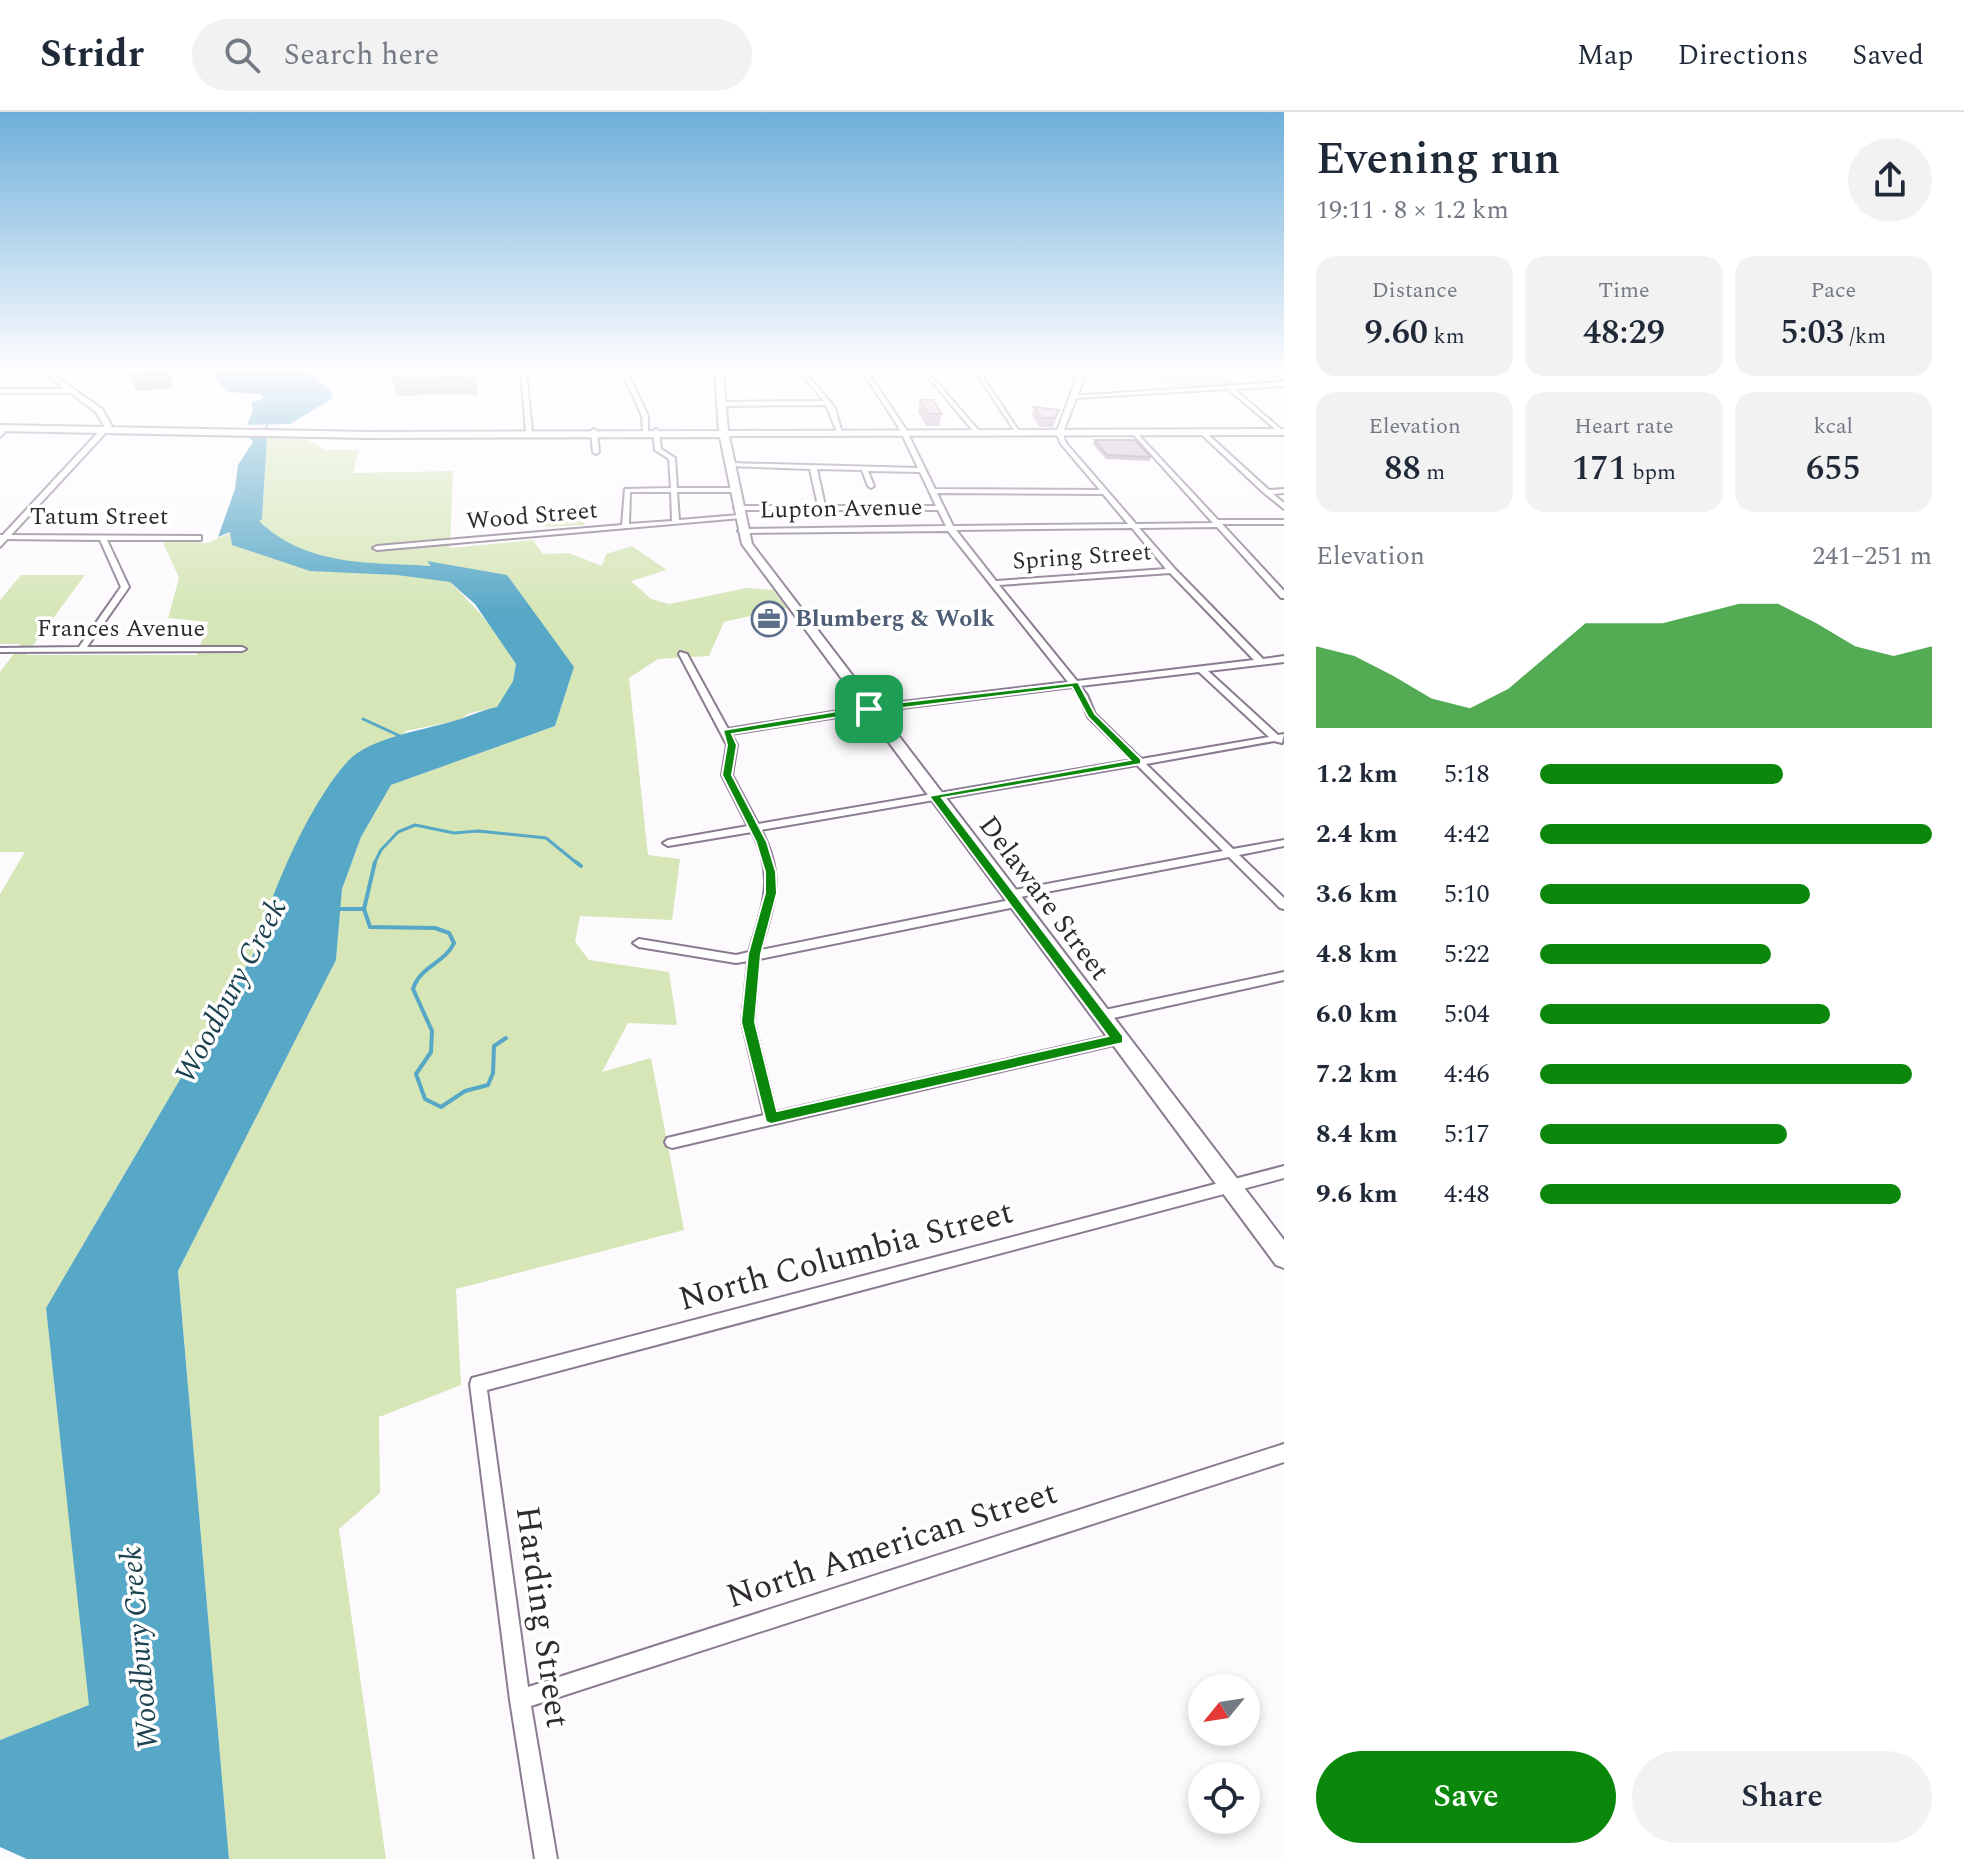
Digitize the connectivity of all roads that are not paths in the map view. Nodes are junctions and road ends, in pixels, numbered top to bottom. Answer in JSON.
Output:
{"nodes":[{"id":1,"x":85,"y":453,"type":"edge"},
{"id":2,"x":662,"y":453,"type":"edge"},
{"id":3,"x":727,"y":453,"type":"edge"},
{"id":4,"x":913,"y":453,"type":"edge"},
{"id":5,"x":1072,"y":453,"type":"edge"},
{"id":6,"x":1153,"y":453,"type":"edge"},
{"id":7,"x":1224,"y":453,"type":"edge"},
{"id":8,"x":730,"y":465,"type":"junction"},
{"id":9,"x":813,"y":467,"type":"junction"},
{"id":10,"x":921,"y":470,"type":"junction"},
{"id":11,"x":865,"y":471,"type":"junction"},
{"id":12,"x":871,"y":486,"type":"dead end"},
{"id":13,"x":675,"y":490,"type":"junction"},
{"id":14,"x":734,"y":490,"type":"junction"},
{"id":15,"x":932,"y":491,"type":"junction"},
{"id":16,"x":1284,"y":491,"type":"edge"},
{"id":17,"x":1105,"y":492,"type":"junction"},
{"id":18,"x":1266,"y":492,"type":"junction"},
{"id":19,"x":1284,"y":507,"type":"edge"},
{"id":20,"x":822,"y":508,"type":"junction"},
{"id":21,"x":940,"y":508,"type":"junction"},
{"id":22,"x":739,"y":518,"type":"junction"},
{"id":23,"x":1284,"y":522,"type":"edge"},
{"id":24,"x":676,"y":523,"type":"junction"},
{"id":25,"x":1217,"y":524,"type":"junction"},
{"id":26,"x":1133,"y":525,"type":"junction"},
{"id":27,"x":625,"y":527,"type":"junction"},
{"id":28,"x":950,"y":528,"type":"junction"},
{"id":29,"x":103,"y":538,"type":"junction"},
{"id":30,"x":198,"y":538,"type":"dead end"},
{"id":31,"x":3,"y":539,"type":"edge"},
{"id":32,"x":377,"y":548,"type":"dead end"},
{"id":33,"x":1172,"y":571,"type":"junction"},
{"id":34,"x":994,"y":583,"type":"junction"},
{"id":35,"x":1284,"y":596,"type":"edge"},
{"id":36,"x":82,"y":649,"type":"junction"},
{"id":37,"x":242,"y":649,"type":"dead end"},
{"id":38,"x":4,"y":650,"type":"edge"},
{"id":39,"x":683,"y":654,"type":"dead end"},
{"id":40,"x":1284,"y":659,"type":"edge"},
{"id":41,"x":0,"y":661,"type":"edge"},
{"id":42,"x":1261,"y":662,"type":"junction"},
{"id":43,"x":1202,"y":670,"type":"junction"},
{"id":44,"x":1075,"y":684,"type":"junction"},
{"id":45,"x":869,"y":709,"type":"junction"},
{"id":46,"x":726,"y":732,"type":"junction"},
{"id":47,"x":1282,"y":740,"type":"edge"},
{"id":48,"x":1138,"y":761,"type":"junction"},
{"id":49,"x":935,"y":796,"type":"junction"},
{"id":50,"x":755,"y":828,"type":"junction"},
{"id":51,"x":668,"y":843,"type":"dead end"},
{"id":52,"x":1284,"y":843,"type":"edge"},
{"id":53,"x":1231,"y":853,"type":"junction"},
{"id":54,"x":1012,"y":899,"type":"junction"},
{"id":55,"x":1284,"y":905,"type":"edge"},
{"id":56,"x":639,"y":943,"type":"dead end"},
{"id":57,"x":754,"y":954,"type":"junction"},
{"id":58,"x":1284,"y":976,"type":"edge"},
{"id":59,"x":1100,"y":1016,"type":"junction"},
{"id":60,"x":1118,"y":1039,"type":"junction"},
{"id":61,"x":771,"y":1118,"type":"junction"},
{"id":62,"x":672,"y":1142,"type":"dead end"},
{"id":63,"x":1284,"y":1172,"type":"edge"},
{"id":64,"x":1230,"y":1186,"type":"junction"},
{"id":65,"x":1284,"y":1258,"type":"edge"},
{"id":66,"x":478,"y":1384,"type":"joint"},
{"id":67,"x":1284,"y":1453,"type":"edge"},
{"id":68,"x":520,"y":1700,"type":"junction"},
{"id":69,"x":546,"y":1859,"type":"edge"}],
"edges":[{"from":1,"to":31,"type":"street"},
{"from":2,"to":13,"type":"street"},
{"from":3,"to":8,"type":"main road","name":"Delaware Street"},
{"from":4,"to":10,"type":"street"},
{"from":5,"to":17,"type":"street"},
{"from":6,"to":25,"type":"street"},
{"from":7,"to":18,"type":"street"},
{"from":8,"to":9,"type":"street"},
{"from":8,"to":14,"type":"main road","name":"Delaware Street"},
{"from":9,"to":11,"type":"street"},
{"from":9,"to":20,"type":"street"},
{"from":10,"to":11,"type":"street"},
{"from":10,"to":15,"type":"street"},
{"from":11,"to":12,"type":"street"},
{"from":13,"to":14,"type":"street"},
{"from":13,"to":24,"type":"street"},
{"from":13,"to":27,"type":"street"},
{"from":14,"to":22,"type":"main road","name":"Delaware Street"},
{"from":15,"to":17,"type":"street"},
{"from":15,"to":21,"type":"street"},
{"from":16,"to":18,"type":"street"},
{"from":17,"to":26,"type":"street"},
{"from":18,"to":19,"type":"street"},
{"from":20,"to":21,"type":"street"},
{"from":20,"to":22,"type":"street"},
{"from":21,"to":28,"type":"street"},
{"from":22,"to":24,"type":"street","name":"Wood Street"},
{"from":22,"to":28,"type":"street","name":"Lupton Avenue"},
{"from":22,"to":45,"type":"main road","name":"Delaware Street"},
{"from":23,"to":25,"type":"street","name":"Lupton Avenue"},
{"from":24,"to":27,"type":"street","name":"Wood Street"},
{"from":25,"to":26,"type":"street","name":"Lupton Avenue"},
{"from":25,"to":35,"type":"street"},
{"from":26,"to":28,"type":"street","name":"Lupton Avenue"},
{"from":26,"to":33,"type":"street"},
{"from":27,"to":32,"type":"street","name":"Wood Street"},
{"from":28,"to":34,"type":"street"},
{"from":29,"to":30,"type":"street","name":"Tatum Street"},
{"from":29,"to":31,"type":"street","name":"Tatum Street"},
{"from":29,"to":36,"type":"street"},
{"from":33,"to":34,"type":"street","name":"Spring Street"},
{"from":33,"to":42,"type":"street"},
{"from":34,"to":44,"type":"street"},
{"from":36,"to":37,"type":"street","name":"Frances Avenue"},
{"from":36,"to":38,"type":"street","name":"Frances Avenue"},
{"from":38,"to":41,"type":"street"},
{"from":39,"to":46,"type":"street"},
{"from":40,"to":42,"type":"street"},
{"from":42,"to":43,"type":"street"},
{"from":43,"to":44,"type":"street"},
{"from":43,"to":47,"type":"street"},
{"from":44,"to":45,"type":"street"},
{"from":44,"to":48,"type":"street"},
{"from":45,"to":46,"type":"street"},
{"from":45,"to":49,"type":"main road","name":"Delaware Street"},
{"from":46,"to":50,"type":"street"},
{"from":47,"to":48,"type":"street"},
{"from":48,"to":49,"type":"street"},
{"from":48,"to":53,"type":"street"},
{"from":49,"to":50,"type":"street"},
{"from":49,"to":54,"type":"main road","name":"Delaware Street"},
{"from":50,"to":51,"type":"street"},
{"from":50,"to":57,"type":"street"},
{"from":52,"to":53,"type":"street"},
{"from":53,"to":54,"type":"street"},
{"from":53,"to":55,"type":"street"},
{"from":54,"to":57,"type":"street"},
{"from":54,"to":59,"type":"main road","name":"Delaware Street"},
{"from":56,"to":57,"type":"street"},
{"from":57,"to":61,"type":"street"},
{"from":58,"to":59,"type":"street"},
{"from":59,"to":60,"type":"main road","name":"Delaware Street"},
{"from":60,"to":61,"type":"street"},
{"from":60,"to":64,"type":"main road","name":"Delaware Street"},
{"from":61,"to":62,"type":"street"},
{"from":63,"to":64,"type":"street","name":"North Columbia Street"},
{"from":64,"to":65,"type":"main road","name":"Delaware Street"},
{"from":64,"to":66,"type":"street","name":"North Columbia Street"},
{"from":66,"to":68,"type":"street","name":"Harding Street"},
{"from":67,"to":68,"type":"street","name":"North American Street"},
{"from":68,"to":69,"type":"street","name":"Harding Street"}]}
